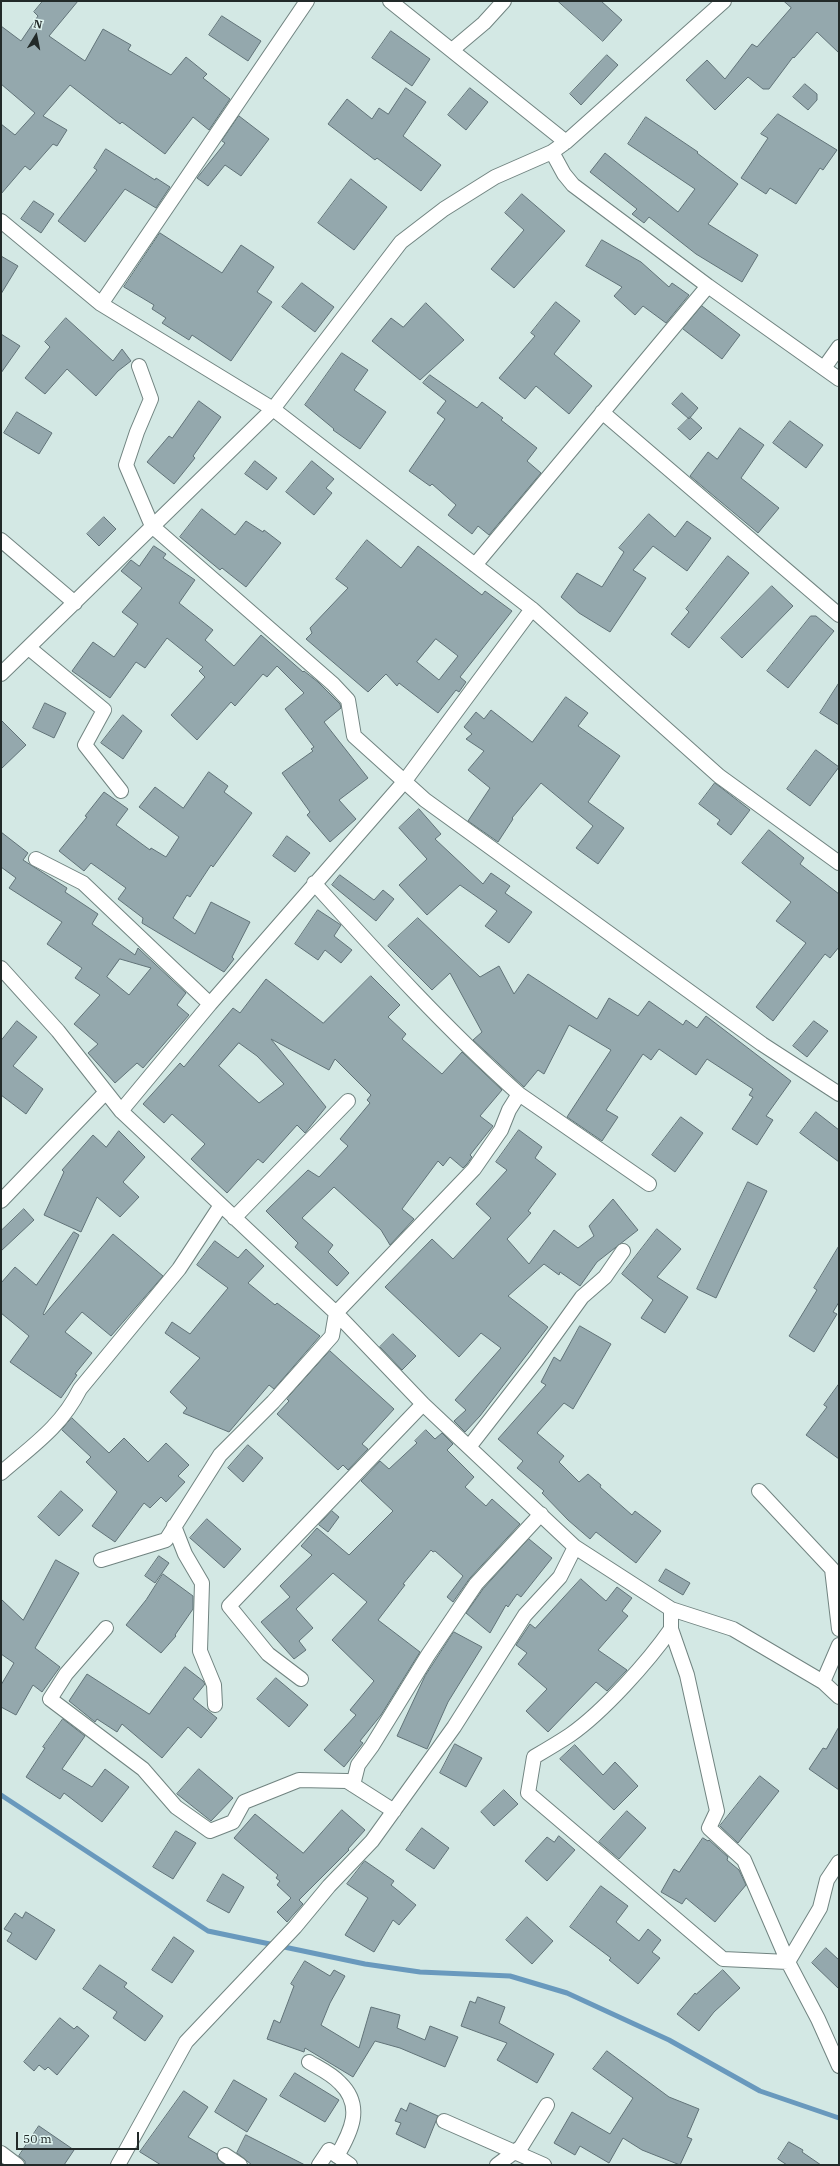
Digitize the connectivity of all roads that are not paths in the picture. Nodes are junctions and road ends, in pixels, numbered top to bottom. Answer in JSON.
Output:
{"nodes":[{"id":1,"x":307,"y":1,"type":"edge"},
{"id":2,"x":390,"y":1,"type":"edge"},
{"id":3,"x":504,"y":1,"type":"edge"},
{"id":4,"x":724,"y":1,"type":"edge"},
{"id":5,"x":452,"y":50,"type":"junction"},
{"id":6,"x":566,"y":142,"type":"junction"},
{"id":7,"x":552,"y":152,"type":"junction"},
{"id":8,"x":1,"y":221,"type":"edge"},
{"id":9,"x":708,"y":286,"type":"junction"},
{"id":10,"x":101,"y":304,"type":"junction"},
{"id":11,"x":839,"y":347,"type":"edge"},
{"id":12,"x":139,"y":366,"type":"dead end"},
{"id":13,"x":824,"y":368,"type":"junction"},
{"id":14,"x":839,"y":379,"type":"edge"},
{"id":15,"x":273,"y":409,"type":"junction"},
{"id":16,"x":602,"y":412,"type":"junction"},
{"id":17,"x":152,"y":526,"type":"junction"},
{"id":18,"x":1,"y":540,"type":"edge"},
{"id":19,"x":475,"y":565,"type":"junction"},
{"id":20,"x":75,"y":603,"type":"junction"},
{"id":21,"x":532,"y":609,"type":"junction"},
{"id":22,"x":839,"y":616,"type":"edge"},
{"id":23,"x":29,"y":648,"type":"junction"},
{"id":24,"x":1,"y":674,"type":"edge"},
{"id":25,"x":404,"y":782,"type":"junction"},
{"id":26,"x":121,"y":791,"type":"dead end"},
{"id":27,"x":36,"y":858,"type":"dead end"},
{"id":28,"x":839,"y":863,"type":"edge"},
{"id":29,"x":314,"y":883,"type":"junction"},
{"id":30,"x":1,"y":968,"type":"edge"},
{"id":31,"x":210,"y":1004,"type":"junction"},
{"id":32,"x":105,"y":1093,"type":"junction"},
{"id":33,"x":519,"y":1094,"type":"junction"},
{"id":34,"x":839,"y":1094,"type":"edge"},
{"id":35,"x":348,"y":1101,"type":"dead end"},
{"id":36,"x":121,"y":1112,"type":"junction"},
{"id":37,"x":649,"y":1184,"type":"dead end"},
{"id":38,"x":1,"y":1202,"type":"edge"},
{"id":39,"x":220,"y":1205,"type":"junction"},
{"id":40,"x":234,"y":1218,"type":"junction"},
{"id":41,"x":624,"y":1251,"type":"dead end"},
{"id":42,"x":336,"y":1313,"type":"junction"},
{"id":43,"x":423,"y":1404,"type":"junction"},
{"id":44,"x":469,"y":1447,"type":"junction"},
{"id":45,"x":1,"y":1473,"type":"edge"},
{"id":46,"x":759,"y":1491,"type":"dead end"},
{"id":47,"x":541,"y":1514,"type":"junction"},
{"id":48,"x":174,"y":1526,"type":"junction"},
{"id":49,"x":575,"y":1547,"type":"junction"},
{"id":50,"x":101,"y":1560,"type":"dead end"},
{"id":51,"x":671,"y":1608,"type":"junction"},
{"id":52,"x":106,"y":1628,"type":"dead end"},
{"id":53,"x":671,"y":1629,"type":"junction"},
{"id":54,"x":839,"y":1629,"type":"edge"},
{"id":55,"x":839,"y":1645,"type":"edge"},
{"id":56,"x":301,"y":1679,"type":"dead end"},
{"id":57,"x":823,"y":1682,"type":"junction"},
{"id":58,"x":839,"y":1697,"type":"edge"},
{"id":59,"x":215,"y":1705,"type":"dead end"},
{"id":60,"x":353,"y":1785,"type":"junction"},
{"id":61,"x":394,"y":1811,"type":"junction"},
{"id":62,"x":839,"y":1862,"type":"edge"},
{"id":63,"x":788,"y":1962,"type":"junction"},
{"id":64,"x":309,"y":2062,"type":"dead end"},
{"id":65,"x":839,"y":2066,"type":"edge"},
{"id":66,"x":547,"y":2105,"type":"dead end"},
{"id":67,"x":444,"y":2121,"type":"dead end"},
{"id":68,"x":514,"y":2152,"type":"junction"},
{"id":69,"x":1,"y":2153,"type":"edge"},
{"id":70,"x":225,"y":2156,"type":"dead end"},
{"id":71,"x":337,"y":2156,"type":"junction"},
{"id":72,"x":17,"y":2165,"type":"edge"},
{"id":73,"x":118,"y":2165,"type":"edge"},
{"id":74,"x":240,"y":2165,"type":"edge"},
{"id":75,"x":320,"y":2165,"type":"edge"},
{"id":76,"x":350,"y":2165,"type":"edge"},
{"id":77,"x":497,"y":2165,"type":"edge"},
{"id":78,"x":544,"y":2165,"type":"edge"}],
"edges":[{"from":1,"to":10,"type":"street"},
{"from":2,"to":5,"type":"street"},
{"from":3,"to":5,"type":"street"},
{"from":4,"to":6,"type":"street"},
{"from":5,"to":6,"type":"street"},
{"from":6,"to":7,"type":"street"},
{"from":7,"to":9,"type":"street"},
{"from":7,"to":15,"type":"street"},
{"from":8,"to":10,"type":"street"},
{"from":9,"to":13,"type":"street"},
{"from":9,"to":16,"type":"street"},
{"from":10,"to":15,"type":"street"},
{"from":11,"to":13,"type":"street"},
{"from":12,"to":17,"type":"street"},
{"from":13,"to":14,"type":"street"},
{"from":15,"to":17,"type":"street"},
{"from":15,"to":19,"type":"street"},
{"from":16,"to":19,"type":"street"},
{"from":16,"to":22,"type":"street"},
{"from":17,"to":20,"type":"street"},
{"from":17,"to":25,"type":"street"},
{"from":18,"to":20,"type":"street"},
{"from":19,"to":21,"type":"street"},
{"from":20,"to":23,"type":"street"},
{"from":21,"to":25,"type":"street"},
{"from":21,"to":28,"type":"street"},
{"from":23,"to":24,"type":"street"},
{"from":23,"to":26,"type":"street"},
{"from":25,"to":29,"type":"street"},
{"from":25,"to":34,"type":"street"},
{"from":27,"to":31,"type":"street"},
{"from":29,"to":31,"type":"street"},
{"from":29,"to":33,"type":"street"},
{"from":30,"to":32,"type":"street"},
{"from":31,"to":36,"type":"street"},
{"from":32,"to":36,"type":"street"},
{"from":32,"to":38,"type":"street"},
{"from":33,"to":37,"type":"street"},
{"from":33,"to":42,"type":"street"},
{"from":35,"to":40,"type":"street"},
{"from":36,"to":39,"type":"street"},
{"from":39,"to":40,"type":"street"},
{"from":39,"to":45,"type":"street"},
{"from":40,"to":42,"type":"street"},
{"from":41,"to":44,"type":"street"},
{"from":42,"to":43,"type":"street"},
{"from":42,"to":48,"type":"street"},
{"from":43,"to":44,"type":"street"},
{"from":43,"to":56,"type":"street"},
{"from":44,"to":47,"type":"street"},
{"from":46,"to":54,"type":"street"},
{"from":47,"to":49,"type":"street"},
{"from":47,"to":60,"type":"street"},
{"from":48,"to":50,"type":"street"},
{"from":48,"to":59,"type":"street"},
{"from":49,"to":51,"type":"street"},
{"from":49,"to":61,"type":"street"},
{"from":51,"to":53,"type":"street"},
{"from":51,"to":57,"type":"street"},
{"from":52,"to":60,"type":"street"},
{"from":53,"to":63,"type":"street"},
{"from":53,"to":63,"type":"street"},
{"from":55,"to":57,"type":"street"},
{"from":57,"to":58,"type":"street"},
{"from":60,"to":61,"type":"street"},
{"from":61,"to":73,"type":"street"},
{"from":62,"to":63,"type":"street"},
{"from":63,"to":65,"type":"street"},
{"from":64,"to":71,"type":"street"},
{"from":66,"to":68,"type":"street"},
{"from":67,"to":68,"type":"street"},
{"from":68,"to":77,"type":"street"},
{"from":68,"to":78,"type":"street"},
{"from":69,"to":72,"type":"street"},
{"from":70,"to":74,"type":"street"},
{"from":71,"to":75,"type":"street"},
{"from":71,"to":76,"type":"street"}]}
